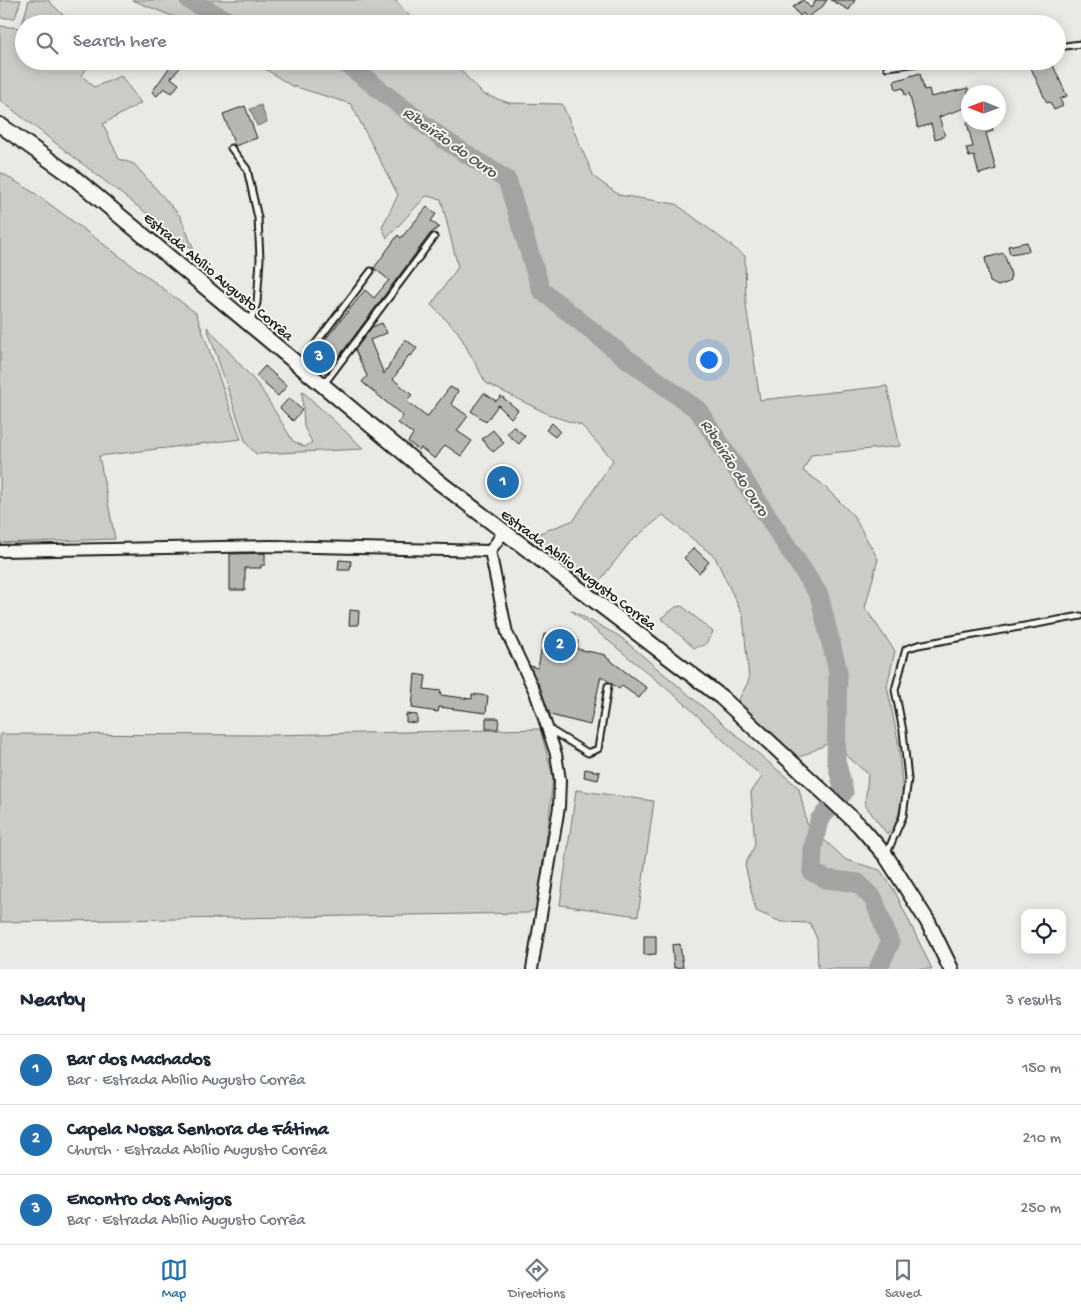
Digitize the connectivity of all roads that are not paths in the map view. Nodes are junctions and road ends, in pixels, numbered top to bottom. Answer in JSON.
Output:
{"nodes":[{"id":1,"x":1081,"y":44,"type":"edge"},
{"id":2,"x":1066,"y":46,"type":"edge"},
{"id":3,"x":0,"y":125,"type":"edge"},
{"id":4,"x":231,"y":148,"type":"dead end"},
{"id":5,"x":434,"y":237,"type":"dead end"},
{"id":6,"x":371,"y":272,"type":"dead end"},
{"id":7,"x":250,"y":323,"type":"junction"},
{"id":8,"x":300,"y":365,"type":"junction"},
{"id":9,"x":323,"y":384,"type":"junction"},
{"id":10,"x":503,"y":533,"type":"junction"},
{"id":11,"x":0,"y":551,"type":"edge"},
{"id":12,"x":490,"y":552,"type":"junction"},
{"id":13,"x":1081,"y":616,"type":"edge"},
{"id":14,"x":608,"y":686,"type":"dead end"},
{"id":15,"x":549,"y":728,"type":"junction"},
{"id":16,"x":886,"y":856,"type":"junction"},
{"id":17,"x":532,"y":969,"type":"edge"},
{"id":18,"x":951,"y":969,"type":"edge"}],
"edges":[{"from":1,"to":2,"type":"lane"},
{"from":3,"to":7,"type":"main road","name":"Estrada Abílio Augusto Corrêa"},
{"from":4,"to":7,"type":"lane"},
{"from":5,"to":9,"type":"lane"},
{"from":6,"to":8,"type":"lane"},
{"from":7,"to":8,"type":"main road","name":"Estrada Abílio Augusto Corrêa"},
{"from":8,"to":9,"type":"main road","name":"Estrada Abílio Augusto Corrêa"},
{"from":9,"to":10,"type":"main road","name":"Estrada Abílio Augusto Corrêa"},
{"from":10,"to":12,"type":"street"},
{"from":10,"to":16,"type":"main road","name":"Estrada Abílio Augusto Corrêa"},
{"from":11,"to":12,"type":"street"},
{"from":12,"to":15,"type":"street"},
{"from":13,"to":16,"type":"lane"},
{"from":14,"to":15,"type":"lane"},
{"from":15,"to":17,"type":"street"},
{"from":16,"to":18,"type":"main road","name":"Estrada Abílio Augusto Corrêa"}]}
